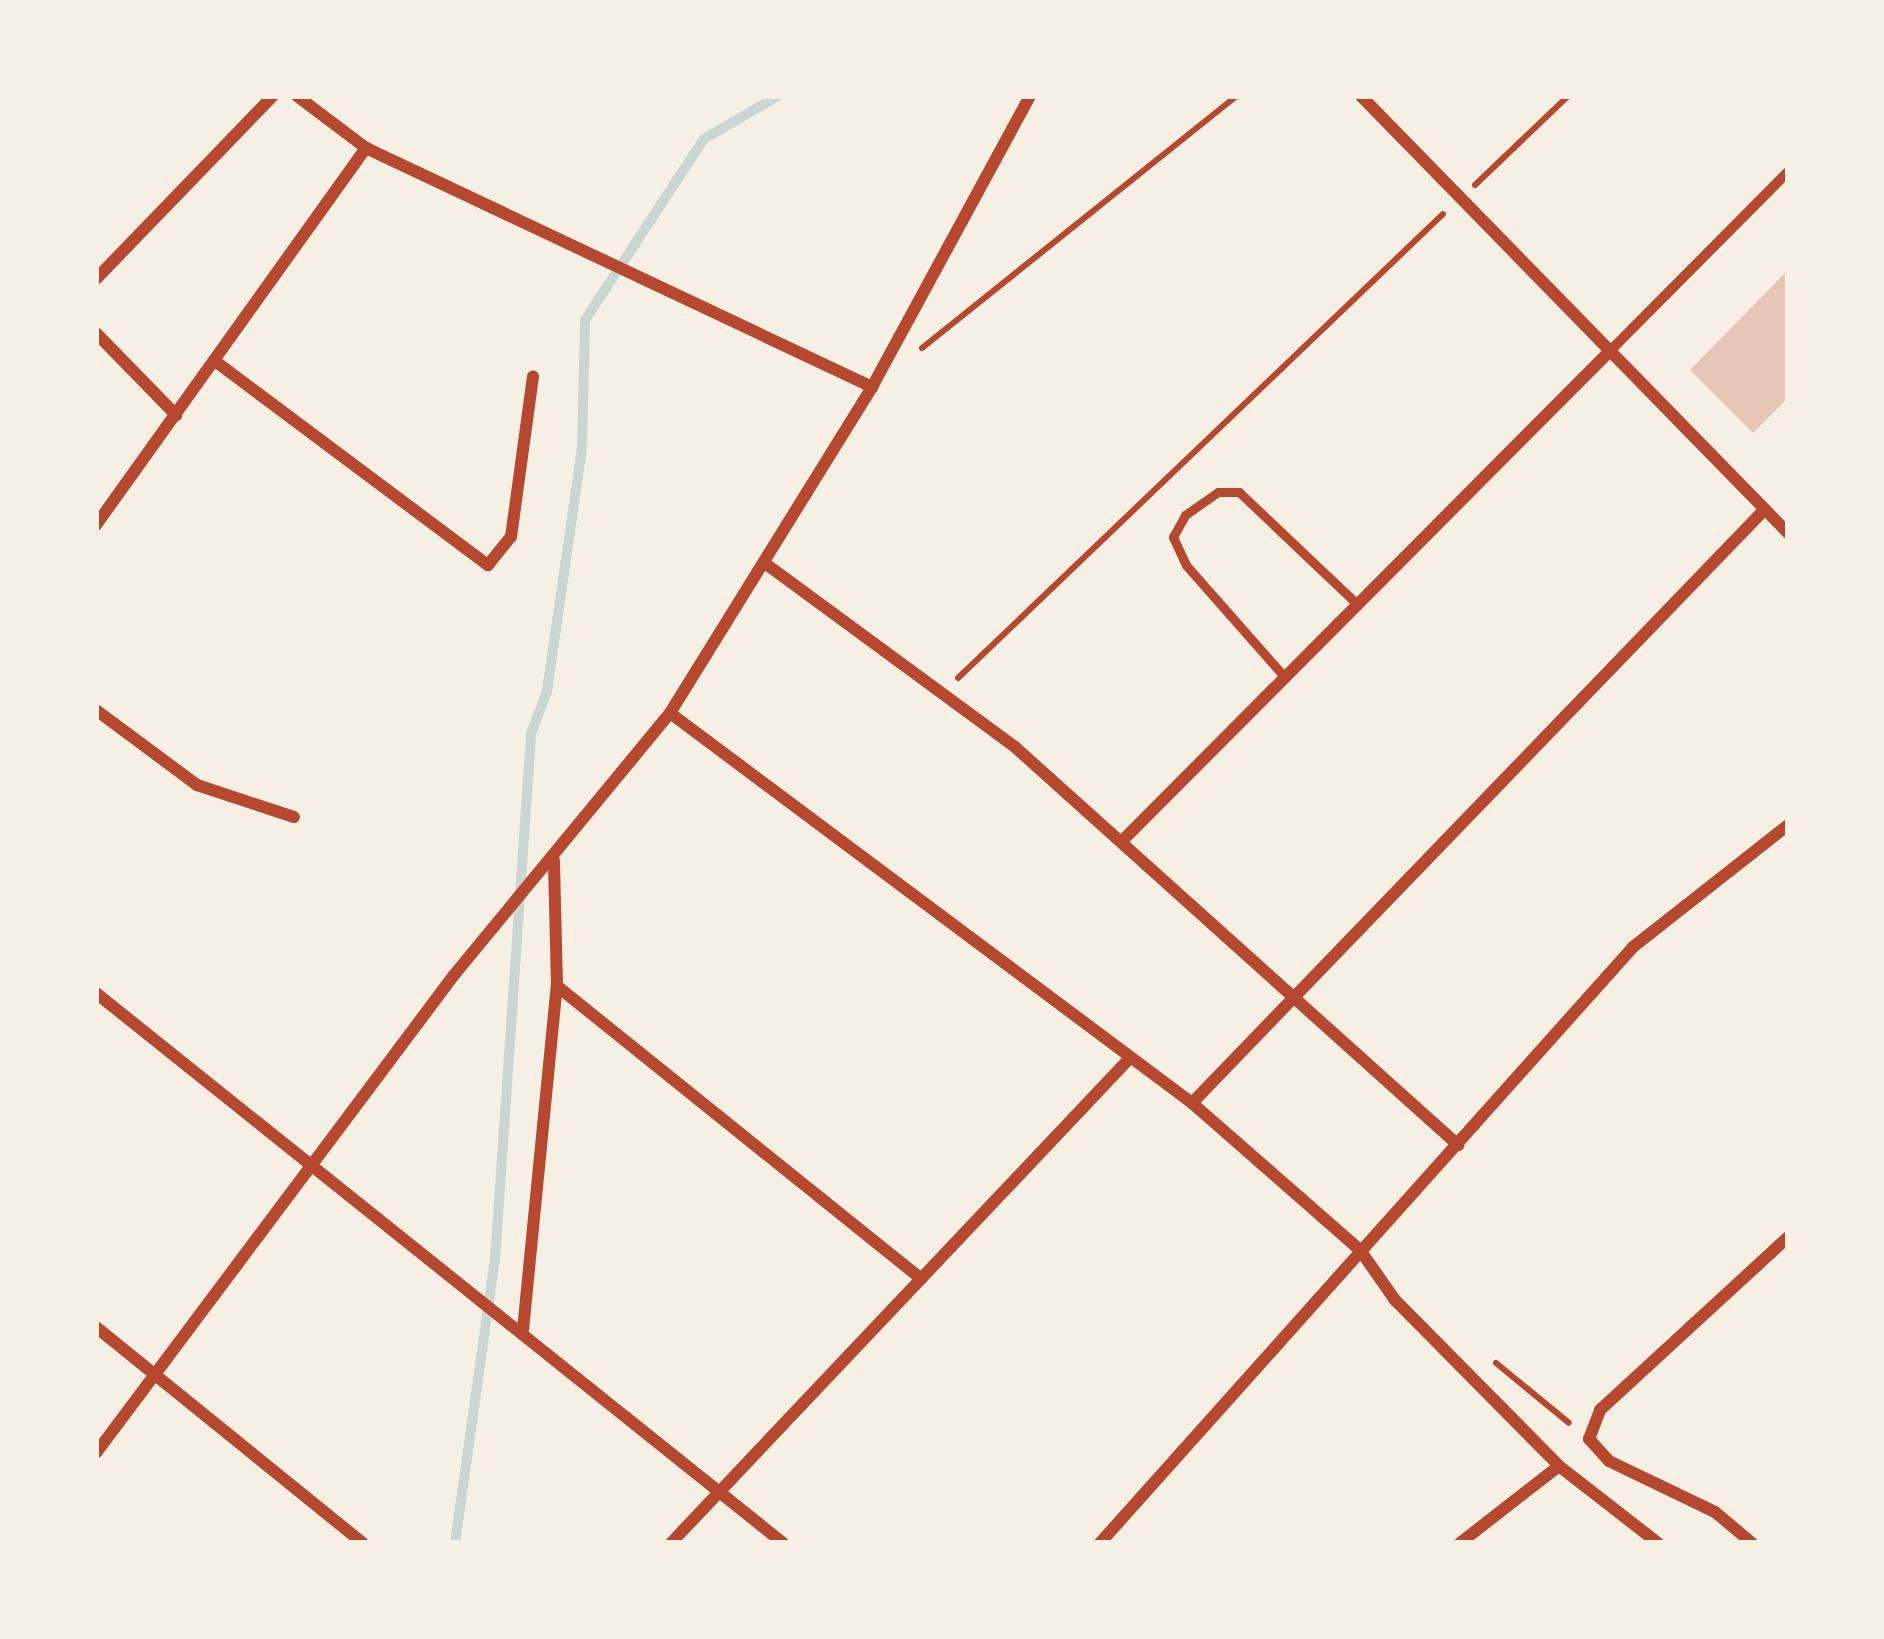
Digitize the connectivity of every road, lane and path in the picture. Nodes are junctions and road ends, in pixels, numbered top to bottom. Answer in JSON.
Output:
{"nodes":[{"id":1,"x":273,"y":96,"type":"edge"},
{"id":2,"x":297,"y":96,"type":"edge"},
{"id":3,"x":1030,"y":96,"type":"edge"},
{"id":4,"x":1236,"y":96,"type":"edge"},
{"id":5,"x":1361,"y":96,"type":"edge"},
{"id":6,"x":1568,"y":96,"type":"edge"},
{"id":7,"x":366,"y":148,"type":"junction"},
{"id":8,"x":1788,"y":172,"type":"edge"},
{"id":9,"x":1460,"y":198,"type":"junction"},
{"id":10,"x":96,"y":279,"type":"edge"},
{"id":11,"x":96,"y":333,"type":"edge"},
{"id":12,"x":1610,"y":351,"type":"junction"},
{"id":13,"x":908,"y":358,"type":"dead end"},
{"id":14,"x":214,"y":361,"type":"junction"},
{"id":15,"x":533,"y":376,"type":"dead end"},
{"id":16,"x":872,"y":387,"type":"junction"},
{"id":17,"x":176,"y":415,"type":"junction"},
{"id":18,"x":1765,"y":509,"type":"junction"},
{"id":19,"x":96,"y":525,"type":"edge"},
{"id":20,"x":1788,"y":532,"type":"edge"},
{"id":21,"x":766,"y":564,"type":"junction"},
{"id":22,"x":1355,"y":602,"type":"junction"},
{"id":23,"x":1282,"y":674,"type":"junction"},
{"id":24,"x":943,"y":692,"type":"junction"},
{"id":25,"x":96,"y":710,"type":"edge"},
{"id":26,"x":670,"y":713,"type":"junction"},
{"id":27,"x":294,"y":817,"type":"dead end"},
{"id":28,"x":1788,"y":825,"type":"edge"},
{"id":29,"x":1123,"y":839,"type":"junction"},
{"id":30,"x":554,"y":859,"type":"junction"},
{"id":31,"x":557,"y":986,"type":"junction"},
{"id":32,"x":96,"y":993,"type":"edge"},
{"id":33,"x":1302,"y":997,"type":"junction"},
{"id":34,"x":1128,"y":1060,"type":"junction"},
{"id":35,"x":1192,"y":1103,"type":"junction"},
{"id":36,"x":1458,"y":1145,"type":"junction"},
{"id":37,"x":312,"y":1165,"type":"junction"},
{"id":38,"x":1788,"y":1237,"type":"edge"},
{"id":39,"x":1360,"y":1250,"type":"junction"},
{"id":40,"x":920,"y":1279,"type":"junction"},
{"id":41,"x":96,"y":1327,"type":"edge"},
{"id":42,"x":523,"y":1330,"type":"junction"},
{"id":43,"x":1480,"y":1348,"type":"dead end"},
{"id":44,"x":155,"y":1372,"type":"junction"},
{"id":45,"x":1589,"y":1439,"type":"junction"},
{"id":46,"x":96,"y":1453,"type":"edge"},
{"id":47,"x":1559,"y":1466,"type":"junction"},
{"id":48,"x":718,"y":1491,"type":"junction"},
{"id":49,"x":363,"y":1543,"type":"edge"},
{"id":50,"x":671,"y":1543,"type":"edge"},
{"id":51,"x":783,"y":1543,"type":"edge"},
{"id":52,"x":1100,"y":1543,"type":"edge"},
{"id":53,"x":1460,"y":1543,"type":"edge"},
{"id":54,"x":1658,"y":1543,"type":"edge"},
{"id":55,"x":1752,"y":1543,"type":"edge"}],
"edges":[{"from":1,"to":10,"type":"street"},
{"from":2,"to":7,"type":"street"},
{"from":3,"to":16,"type":"street"},
{"from":4,"to":13,"type":"path"},
{"from":5,"to":9,"type":"street"},
{"from":6,"to":9,"type":"path"},
{"from":7,"to":14,"type":"street"},
{"from":7,"to":16,"type":"street"},
{"from":8,"to":12,"type":"street"},
{"from":9,"to":12,"type":"street"},
{"from":9,"to":24,"type":"path"},
{"from":11,"to":17,"type":"street"},
{"from":12,"to":18,"type":"street"},
{"from":12,"to":22,"type":"street"},
{"from":14,"to":15,"type":"street"},
{"from":14,"to":17,"type":"street"},
{"from":16,"to":21,"type":"street"},
{"from":17,"to":19,"type":"street"},
{"from":18,"to":20,"type":"street"},
{"from":18,"to":33,"type":"street"},
{"from":21,"to":24,"type":"street"},
{"from":21,"to":26,"type":"street"},
{"from":22,"to":23,"type":"street"},
{"from":22,"to":23,"type":"lane"},
{"from":23,"to":29,"type":"street"},
{"from":24,"to":29,"type":"street"},
{"from":25,"to":27,"type":"street"},
{"from":26,"to":30,"type":"street"},
{"from":26,"to":34,"type":"street"},
{"from":28,"to":36,"type":"street"},
{"from":29,"to":33,"type":"street"},
{"from":30,"to":31,"type":"street"},
{"from":30,"to":37,"type":"street"},
{"from":31,"to":40,"type":"street"},
{"from":31,"to":42,"type":"street"},
{"from":32,"to":37,"type":"street"},
{"from":33,"to":35,"type":"street"},
{"from":33,"to":36,"type":"street"},
{"from":34,"to":35,"type":"street"},
{"from":34,"to":40,"type":"street"},
{"from":35,"to":39,"type":"street"},
{"from":36,"to":39,"type":"street"},
{"from":37,"to":42,"type":"street"},
{"from":37,"to":44,"type":"street"},
{"from":38,"to":45,"type":"street"},
{"from":39,"to":47,"type":"street"},
{"from":39,"to":52,"type":"street"},
{"from":40,"to":48,"type":"street"},
{"from":41,"to":44,"type":"street"},
{"from":42,"to":48,"type":"street"},
{"from":43,"to":45,"type":"path"},
{"from":44,"to":46,"type":"street"},
{"from":44,"to":49,"type":"street"},
{"from":45,"to":55,"type":"street"},
{"from":47,"to":53,"type":"street"},
{"from":47,"to":54,"type":"street"},
{"from":48,"to":50,"type":"street"},
{"from":48,"to":51,"type":"street"}]}
